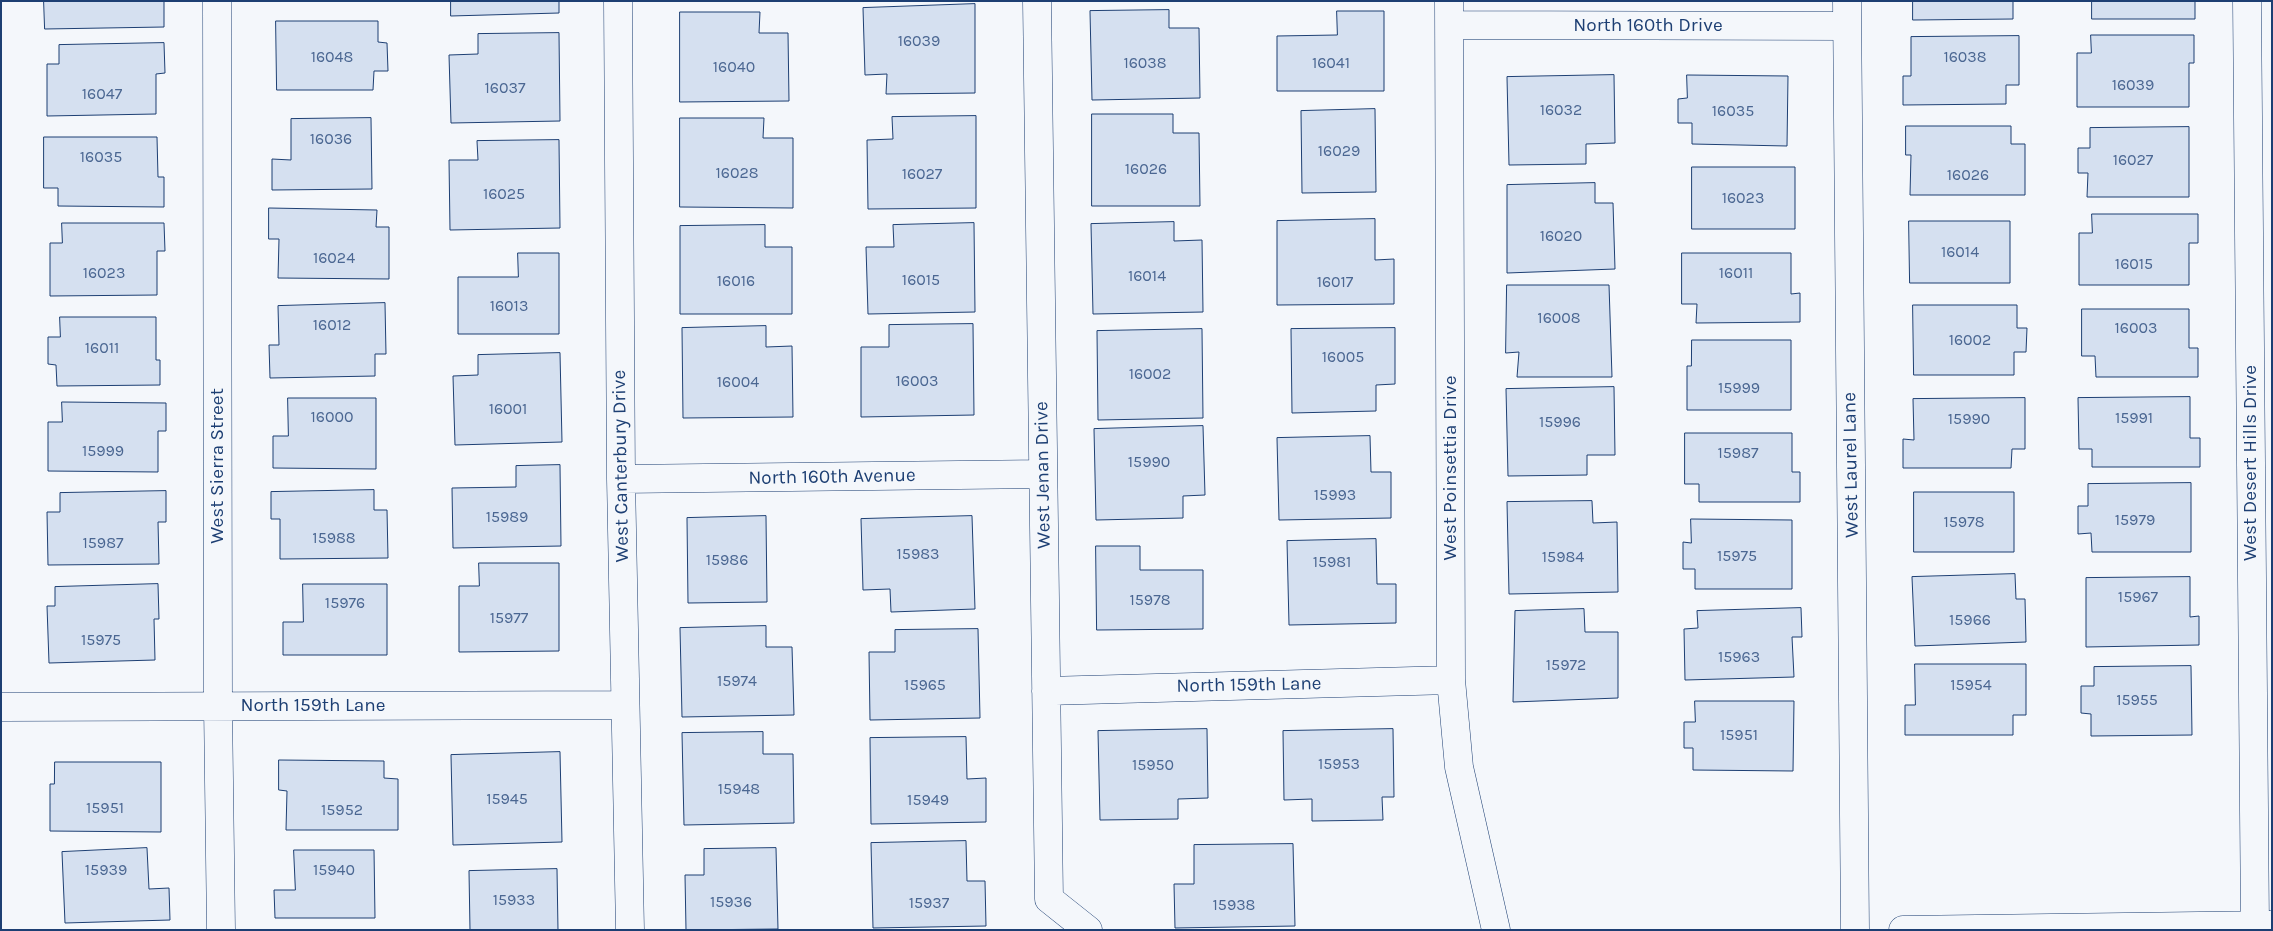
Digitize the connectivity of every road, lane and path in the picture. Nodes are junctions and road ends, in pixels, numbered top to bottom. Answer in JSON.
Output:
{"nodes":[{"id":1,"x":217,"y":1,"type":"edge"},
{"id":2,"x":618,"y":1,"type":"edge"},
{"id":3,"x":1037,"y":1,"type":"edge"},
{"id":4,"x":2247,"y":1,"type":"edge"},
{"id":5,"x":1450,"y":13,"type":"edge"},
{"id":6,"x":1847,"y":14,"type":"edge"},
{"id":7,"x":2260,"y":164,"type":"edge"},
{"id":8,"x":1043,"y":474,"type":"junction"},
{"id":9,"x":621,"y":479,"type":"junction"},
{"id":10,"x":1451,"y":680,"type":"junction"},
{"id":11,"x":1046,"y":691,"type":"junction"},
{"id":12,"x":625,"y":705,"type":"junction"},
{"id":13,"x":218,"y":706,"type":"junction"},
{"id":14,"x":1,"y":707,"type":"edge"},
{"id":15,"x":2263,"y":925,"type":"edge"},
{"id":16,"x":221,"y":930,"type":"edge"},
{"id":17,"x":630,"y":930,"type":"edge"},
{"id":18,"x":1088,"y":930,"type":"edge"},
{"id":19,"x":1496,"y":930,"type":"edge"},
{"id":20,"x":1855,"y":930,"type":"edge"},
{"id":21,"x":1903,"y":930,"type":"edge"}],
"edges":[{"from":1,"to":13,"type":"street","name":"West Sierra Street"},
{"from":2,"to":9,"type":"street","name":"West Canterbury Drive"},
{"from":3,"to":8,"type":"street","name":"West Jenan Drive"},
{"from":4,"to":7,"type":"street","name":"West Desert Hills Drive"},
{"from":5,"to":6,"type":"street","name":"North 160th Drive"},
{"from":5,"to":10,"type":"street","name":"West Poinsettia Drive"},
{"from":6,"to":20,"type":"street","name":"West Laurel Lane"},
{"from":7,"to":15,"type":"street","name":"West Desert Hills Drive"},
{"from":8,"to":9,"type":"street","name":"North 160th Avenue"},
{"from":8,"to":11,"type":"street","name":"West Jenan Drive"},
{"from":9,"to":12,"type":"street","name":"West Canterbury Drive"},
{"from":10,"to":11,"type":"street","name":"North 159th Lane"},
{"from":10,"to":19,"type":"street","name":"West Poinsettia Drive"},
{"from":11,"to":18,"type":"street","name":"West Jenan Drive"},
{"from":12,"to":13,"type":"street","name":"North 159th Lane"},
{"from":12,"to":17,"type":"street","name":"West Canterbury Drive"},
{"from":13,"to":14,"type":"street","name":"North 159th Lane"},
{"from":13,"to":16,"type":"street","name":"West Sierra Street"},
{"from":15,"to":21,"type":"street"}]}
